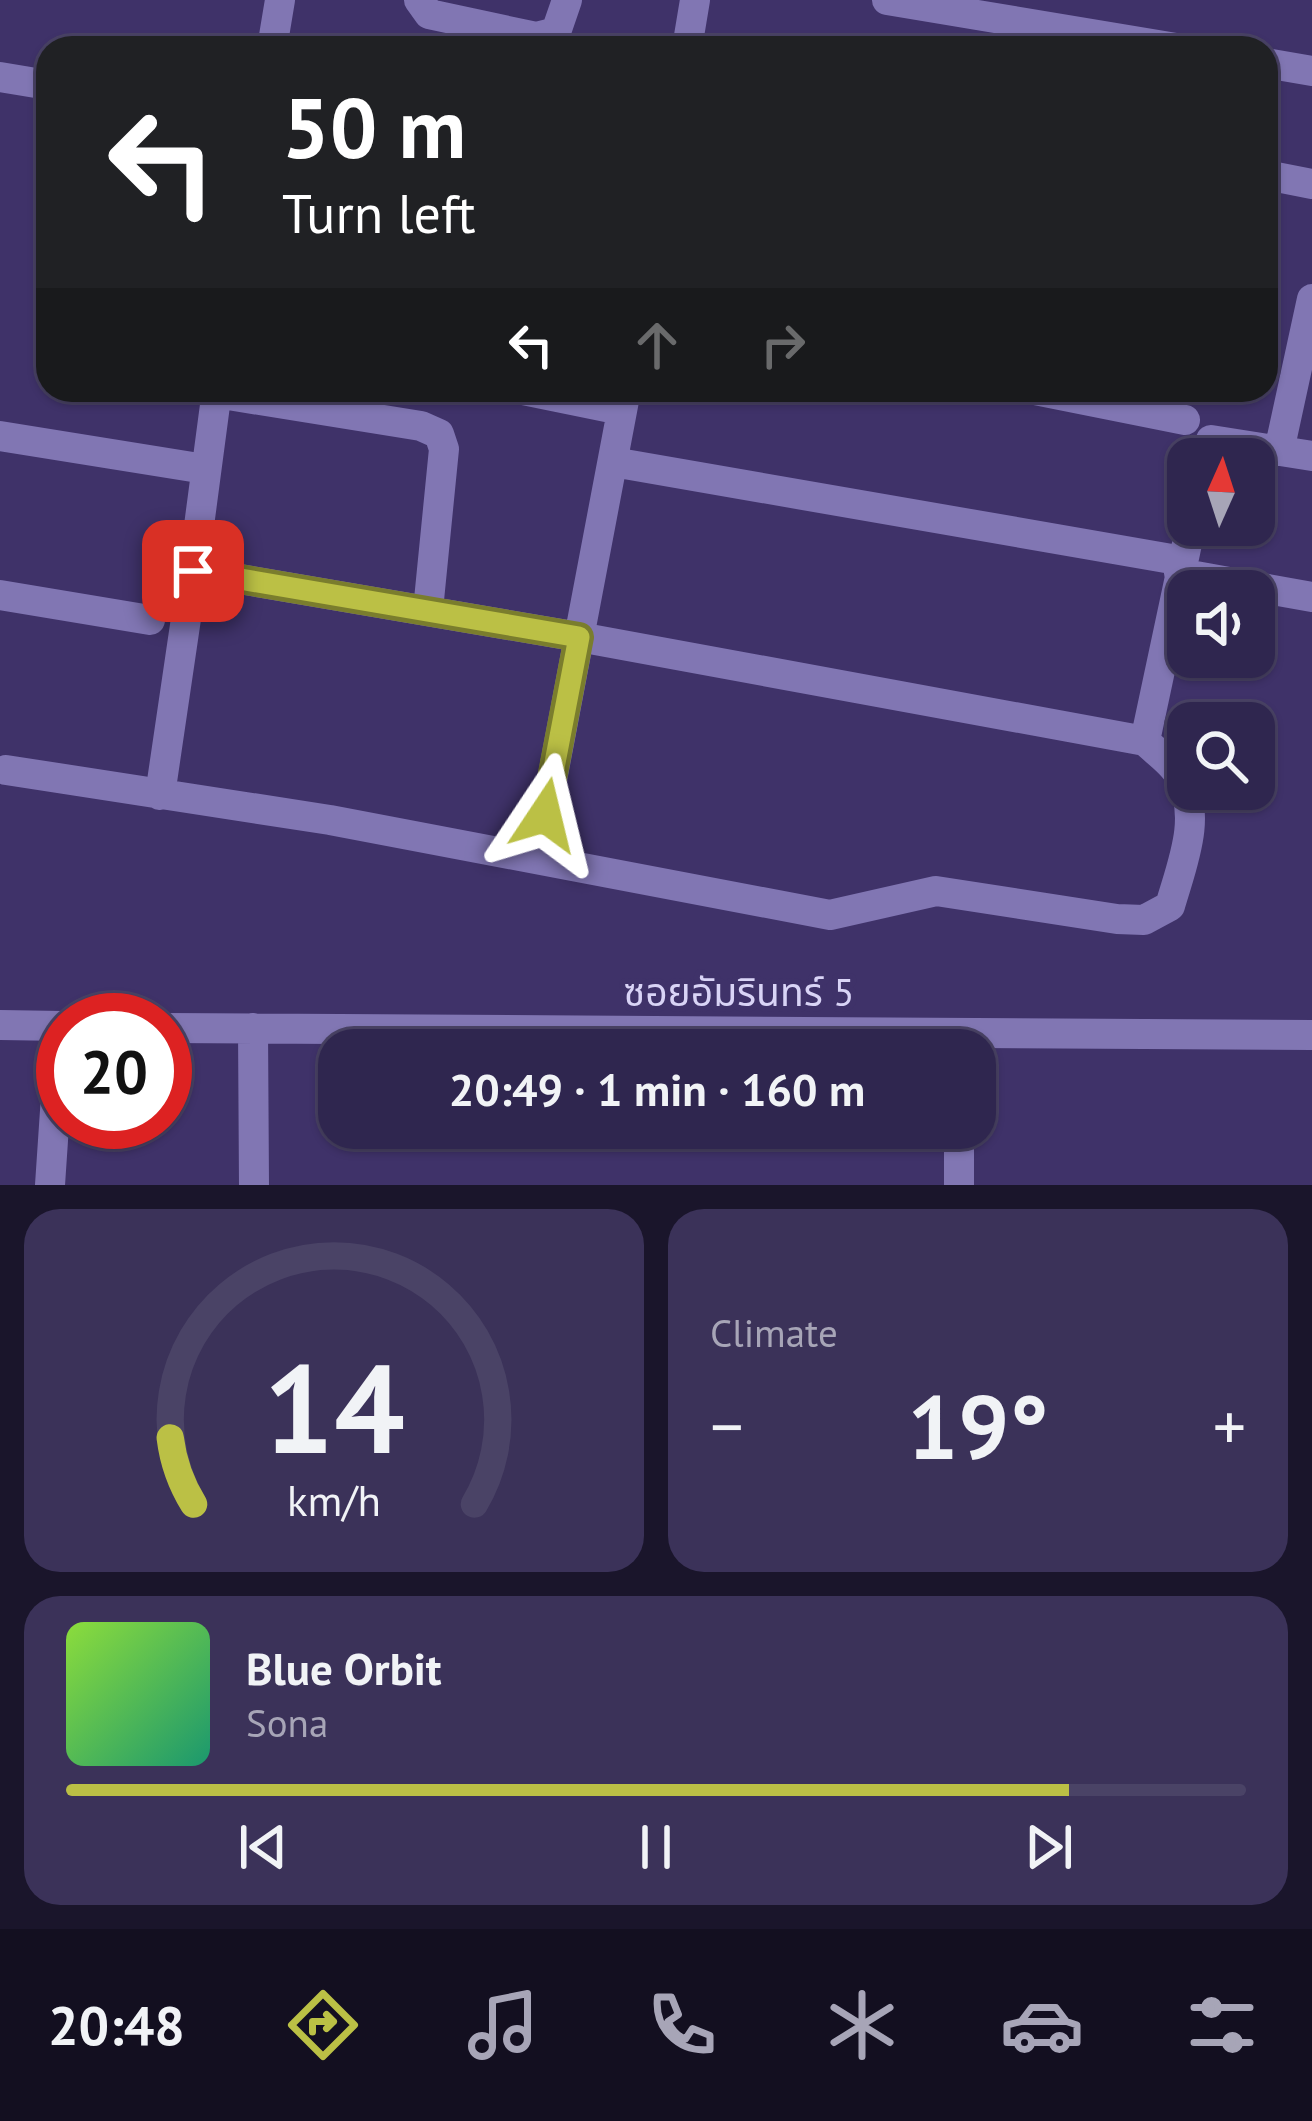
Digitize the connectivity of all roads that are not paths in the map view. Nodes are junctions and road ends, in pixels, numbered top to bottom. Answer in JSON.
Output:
{"nodes":[{"id":1,"x":280,"y":0,"type":"edge"},
{"id":2,"x":419,"y":0,"type":"edge"},
{"id":3,"x":566,"y":0,"type":"edge"},
{"id":4,"x":695,"y":0,"type":"edge"},
{"id":5,"x":887,"y":0,"type":"edge"},
{"id":6,"x":980,"y":8,"type":"edge"},
{"id":7,"x":274,"y":36,"type":"edge"},
{"id":8,"x":527,"y":36,"type":"edge"},
{"id":9,"x":543,"y":36,"type":"edge"},
{"id":10,"x":689,"y":36,"type":"edge"},
{"id":11,"x":1116,"y":36,"type":"edge"},
{"id":12,"x":1278,"y":65,"type":"edge"},
{"id":13,"x":1312,"y":71,"type":"edge"},
{"id":14,"x":0,"y":76,"type":"edge"},
{"id":15,"x":36,"y":83,"type":"edge"},
{"id":16,"x":1278,"y":177,"type":"edge"},
{"id":17,"x":1312,"y":184,"type":"edge"},
{"id":18,"x":1312,"y":299,"type":"edge"},
{"id":19,"x":215,"y":402,"type":"edge"},
{"id":20,"x":279,"y":402,"type":"edge"},
{"id":21,"x":624,"y":402,"type":"edge"},
{"id":22,"x":1156,"y":402,"type":"edge"},
{"id":23,"x":1186,"y":405,"type":"edge"},
{"id":24,"x":0,"y":436,"type":"edge"},
{"id":25,"x":1198,"y":438,"type":"edge"},
{"id":26,"x":1275,"y":451,"type":"edge"},
{"id":27,"x":1280,"y":451,"type":"junction"},
{"id":28,"x":1312,"y":456,"type":"edge"},
{"id":29,"x":613,"y":462,"type":"junction"},
{"id":30,"x":205,"y":469,"type":"junction"},
{"id":31,"x":1186,"y":546,"type":"edge"},
{"id":32,"x":1181,"y":567,"type":"junction"},
{"id":33,"x":193,"y":571,"type":"junction"},
{"id":34,"x":0,"y":595,"type":"edge"},
{"id":35,"x":1312,"y":597,"type":"edge"},
{"id":36,"x":428,"y":610,"type":"junction"},
{"id":37,"x":149,"y":620,"type":"dead end"},
{"id":38,"x":579,"y":637,"type":"junction"},
{"id":39,"x":1144,"y":741,"type":"junction"},
{"id":40,"x":6,"y":770,"type":"dead end"},
{"id":41,"x":160,"y":795,"type":"junction"},
{"id":42,"x":537,"y":859,"type":"junction"},
{"id":43,"x":0,"y":1025,"type":"edge"},
{"id":44,"x":36,"y":1026,"type":"edge"},
{"id":45,"x":192,"y":1028,"type":"edge"},
{"id":46,"x":253,"y":1028,"type":"junction"},
{"id":47,"x":318,"y":1029,"type":"edge"},
{"id":48,"x":1312,"y":1035,"type":"edge"},
{"id":49,"x":996,"y":1040,"type":"edge"},
{"id":50,"x":52,"y":1149,"type":"edge"},
{"id":51,"x":959,"y":1149,"type":"edge"},
{"id":52,"x":50,"y":1185,"type":"edge"},
{"id":53,"x":254,"y":1185,"type":"edge"},
{"id":54,"x":959,"y":1185,"type":"edge"}],
"edges":[{"from":1,"to":7,"type":"street"},
{"from":2,"to":8,"type":"street"},
{"from":3,"to":9,"type":"street"},
{"from":4,"to":10,"type":"street"},
{"from":5,"to":6,"type":"street"},
{"from":6,"to":11,"type":"street"},
{"from":12,"to":13,"type":"street"},
{"from":14,"to":15,"type":"street"},
{"from":16,"to":17,"type":"street"},
{"from":18,"to":27,"type":"street"},
{"from":19,"to":30,"type":"street"},
{"from":20,"to":36,"type":"street"},
{"from":21,"to":29,"type":"street"},
{"from":22,"to":23,"type":"street"},
{"from":23,"to":25,"type":"street"},
{"from":24,"to":30,"type":"street"},
{"from":26,"to":27,"type":"street"},
{"from":27,"to":28,"type":"street"},
{"from":29,"to":32,"type":"street"},
{"from":29,"to":38,"type":"street"},
{"from":30,"to":33,"type":"street"},
{"from":31,"to":32,"type":"street"},
{"from":32,"to":35,"type":"street"},
{"from":32,"to":39,"type":"street"},
{"from":33,"to":36,"type":"street"},
{"from":33,"to":41,"type":"street"},
{"from":34,"to":37,"type":"street"},
{"from":36,"to":38,"type":"street"},
{"from":38,"to":39,"type":"street"},
{"from":38,"to":42,"type":"street"},
{"from":39,"to":42,"type":"street"},
{"from":40,"to":41,"type":"street"},
{"from":41,"to":42,"type":"street"},
{"from":43,"to":44,"type":"street"},
{"from":45,"to":46,"type":"street","name":"ซอยอัมรินทร์ 5"},
{"from":46,"to":47,"type":"street","name":"ซอยอัมรินทร์ 5"},
{"from":46,"to":53,"type":"street"},
{"from":48,"to":49,"type":"street","name":"ซอยอัมรินทร์ 5"},
{"from":50,"to":52,"type":"street"},
{"from":51,"to":54,"type":"street"}]}
